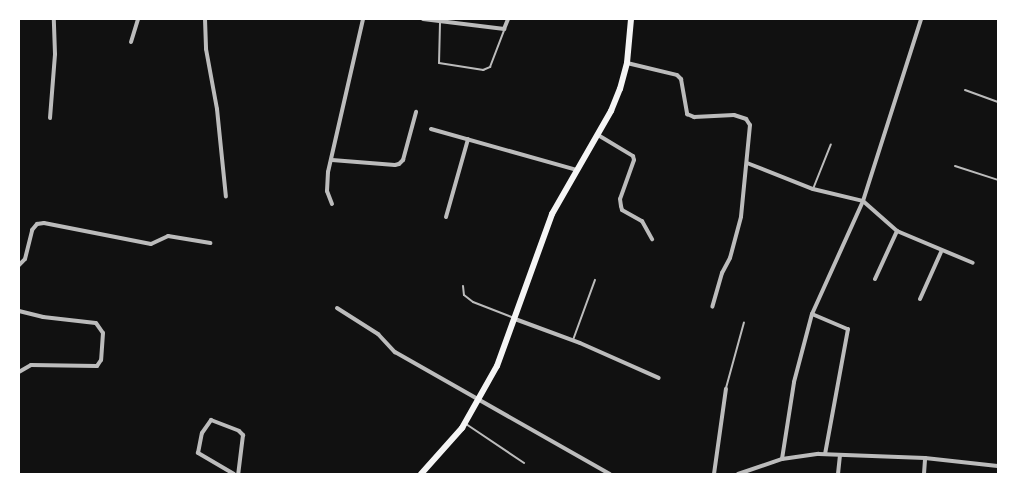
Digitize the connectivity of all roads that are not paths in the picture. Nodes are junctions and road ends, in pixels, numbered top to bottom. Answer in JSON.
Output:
{"nodes":[{"id":1,"x":54,"y":19,"type":"edge"},
{"id":2,"x":138,"y":19,"type":"edge"},
{"id":3,"x":205,"y":19,"type":"edge"},
{"id":4,"x":363,"y":19,"type":"edge"},
{"id":5,"x":422,"y":19,"type":"edge"},
{"id":6,"x":508,"y":19,"type":"edge"},
{"id":7,"x":631,"y":19,"type":"edge"},
{"id":8,"x":921,"y":19,"type":"edge"},
{"id":9,"x":440,"y":23,"type":"junction"},
{"id":10,"x":504,"y":29,"type":"junction"},
{"id":11,"x":131,"y":42,"type":"dead end"},
{"id":12,"x":627,"y":63,"type":"junction"},
{"id":13,"x":965,"y":90,"type":"dead end"},
{"id":14,"x":998,"y":102,"type":"edge"},
{"id":15,"x":416,"y":112,"type":"dead end"},
{"id":16,"x":50,"y":118,"type":"dead end"},
{"id":17,"x":431,"y":128,"type":"dead end"},
{"id":18,"x":598,"y":135,"type":"junction"},
{"id":19,"x":468,"y":139,"type":"junction"},
{"id":20,"x":831,"y":144,"type":"dead end"},
{"id":21,"x":332,"y":160,"type":"junction"},
{"id":22,"x":747,"y":163,"type":"junction"},
{"id":23,"x":955,"y":166,"type":"dead end"},
{"id":24,"x":577,"y":170,"type":"junction"},
{"id":25,"x":998,"y":180,"type":"edge"},
{"id":26,"x":813,"y":189,"type":"junction"},
{"id":27,"x":226,"y":197,"type":"dead end"},
{"id":28,"x":863,"y":201,"type":"junction"},
{"id":29,"x":332,"y":204,"type":"dead end"},
{"id":30,"x":446,"y":217,"type":"dead end"},
{"id":31,"x":897,"y":232,"type":"junction"},
{"id":32,"x":652,"y":239,"type":"dead end"},
{"id":33,"x":210,"y":243,"type":"dead end"},
{"id":34,"x":941,"y":252,"type":"junction"},
{"id":35,"x":973,"y":263,"type":"dead end"},
{"id":36,"x":19,"y":264,"type":"edge"},
{"id":37,"x":874,"y":279,"type":"dead end"},
{"id":38,"x":595,"y":280,"type":"dead end"},
{"id":39,"x":463,"y":286,"type":"dead end"},
{"id":40,"x":920,"y":299,"type":"dead end"},
{"id":41,"x":712,"y":307,"type":"dead end"},
{"id":42,"x":337,"y":308,"type":"dead end"},
{"id":43,"x":19,"y":311,"type":"edge"},
{"id":44,"x":812,"y":314,"type":"junction"},
{"id":45,"x":515,"y":319,"type":"junction"},
{"id":46,"x":744,"y":322,"type":"dead end"},
{"id":47,"x":573,"y":340,"type":"junction"},
{"id":48,"x":19,"y":372,"type":"edge"},
{"id":49,"x":659,"y":378,"type":"dead end"},
{"id":50,"x":726,"y":389,"type":"joint"},
{"id":51,"x":479,"y":400,"type":"junction"},
{"id":52,"x":464,"y":423,"type":"junction"},
{"id":53,"x":825,"y":454,"type":"junction"},
{"id":54,"x":840,"y":455,"type":"junction"},
{"id":55,"x":925,"y":458,"type":"junction"},
{"id":56,"x":782,"y":459,"type":"junction"},
{"id":57,"x":524,"y":463,"type":"dead end"},
{"id":58,"x":998,"y":466,"type":"edge"},
{"id":59,"x":748,"y":473,"type":"edge"},
{"id":60,"x":234,"y":474,"type":"edge"},
{"id":61,"x":238,"y":474,"type":"edge"},
{"id":62,"x":422,"y":474,"type":"edge"},
{"id":63,"x":610,"y":474,"type":"edge"},
{"id":64,"x":714,"y":474,"type":"edge"},
{"id":65,"x":738,"y":474,"type":"edge"},
{"id":66,"x":838,"y":474,"type":"edge"},
{"id":67,"x":924,"y":474,"type":"edge"}],
"edges":[{"from":1,"to":16,"type":"street"},
{"from":2,"to":11,"type":"street"},
{"from":3,"to":27,"type":"street"},
{"from":4,"to":21,"type":"street"},
{"from":5,"to":9,"type":"street"},
{"from":6,"to":10,"type":"street"},
{"from":7,"to":12,"type":"main road"},
{"from":8,"to":28,"type":"street"},
{"from":9,"to":10,"type":"street"},
{"from":9,"to":10,"type":"lane"},
{"from":12,"to":18,"type":"main road"},
{"from":12,"to":22,"type":"street"},
{"from":13,"to":14,"type":"lane"},
{"from":15,"to":21,"type":"street"},
{"from":17,"to":19,"type":"street"},
{"from":18,"to":24,"type":"main road"},
{"from":18,"to":32,"type":"street"},
{"from":19,"to":24,"type":"street"},
{"from":19,"to":30,"type":"street"},
{"from":20,"to":26,"type":"lane"},
{"from":21,"to":29,"type":"street"},
{"from":22,"to":26,"type":"street"},
{"from":22,"to":41,"type":"street"},
{"from":23,"to":25,"type":"lane"},
{"from":24,"to":45,"type":"main road"},
{"from":26,"to":28,"type":"street"},
{"from":28,"to":31,"type":"street"},
{"from":28,"to":44,"type":"street"},
{"from":31,"to":34,"type":"street"},
{"from":31,"to":37,"type":"street"},
{"from":33,"to":36,"type":"street"},
{"from":34,"to":35,"type":"street"},
{"from":34,"to":40,"type":"street"},
{"from":38,"to":47,"type":"lane"},
{"from":39,"to":45,"type":"lane"},
{"from":42,"to":51,"type":"street"},
{"from":43,"to":48,"type":"street"},
{"from":44,"to":53,"type":"street"},
{"from":44,"to":56,"type":"street"},
{"from":45,"to":47,"type":"street"},
{"from":45,"to":51,"type":"main road"},
{"from":46,"to":50,"type":"lane"},
{"from":47,"to":49,"type":"street"},
{"from":50,"to":64,"type":"street"},
{"from":51,"to":52,"type":"main road"},
{"from":51,"to":63,"type":"street"},
{"from":52,"to":57,"type":"lane"},
{"from":52,"to":62,"type":"main road"},
{"from":53,"to":54,"type":"street"},
{"from":53,"to":56,"type":"street"},
{"from":54,"to":55,"type":"street"},
{"from":54,"to":66,"type":"street"},
{"from":55,"to":58,"type":"street"},
{"from":55,"to":67,"type":"street"},
{"from":56,"to":59,"type":"street"},
{"from":59,"to":65,"type":"street"},
{"from":60,"to":61,"type":"street"}]}
